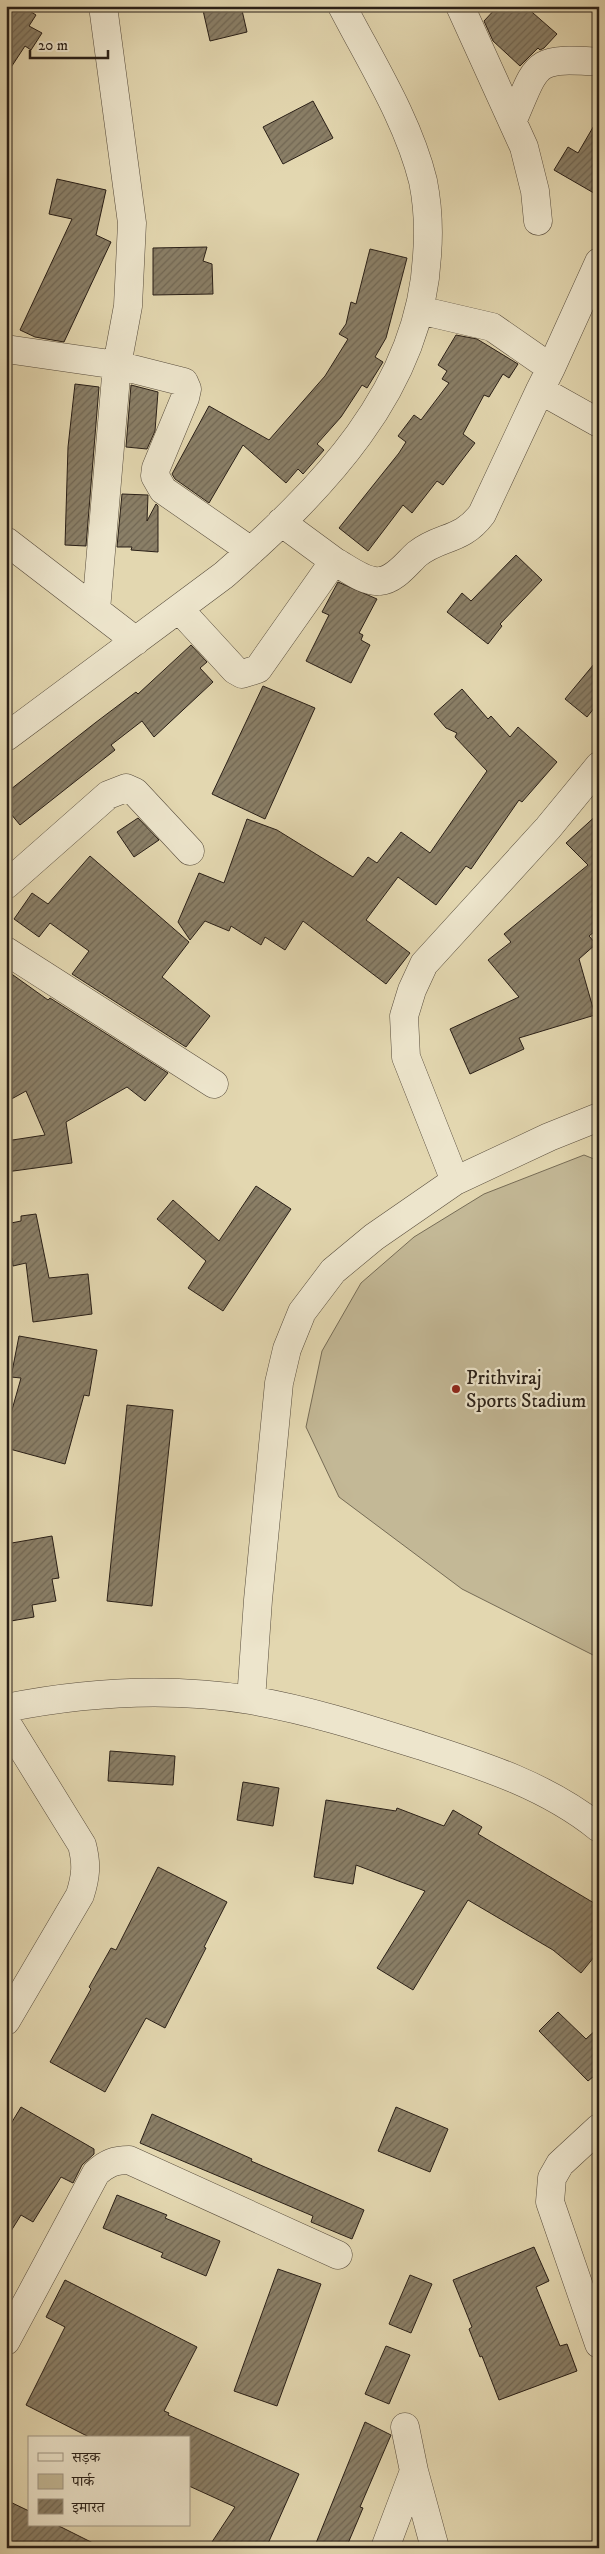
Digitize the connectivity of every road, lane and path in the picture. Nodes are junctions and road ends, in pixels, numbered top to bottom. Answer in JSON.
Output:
{"nodes":[{"id":1,"x":103,"y":6,"type":"edge"},
{"id":2,"x":342,"y":6,"type":"edge"},
{"id":3,"x":460,"y":6,"type":"edge"},
{"id":4,"x":599,"y":62,"type":"edge"},
{"id":5,"x":513,"y":120,"type":"junction"},
{"id":6,"x":538,"y":221,"type":"dead end"},
{"id":7,"x":599,"y":262,"type":"edge"},
{"id":8,"x":419,"y":310,"type":"junction"},
{"id":9,"x":6,"y":348,"type":"edge"},
{"id":10,"x":117,"y":365,"type":"junction"},
{"id":11,"x":546,"y":379,"type":"junction"},
{"id":12,"x":599,"y":423,"type":"edge"},
{"id":13,"x":281,"y":522,"type":"junction"},
{"id":14,"x":6,"y":541,"type":"edge"},
{"id":15,"x":251,"y":551,"type":"junction"},
{"id":16,"x":334,"y":560,"type":"junction"},
{"id":17,"x":179,"y":609,"type":"junction"},
{"id":18,"x":96,"y":610,"type":"junction"},
{"id":19,"x":136,"y":641,"type":"junction"},
{"id":20,"x":6,"y":737,"type":"edge"},
{"id":21,"x":599,"y":766,"type":"edge"},
{"id":22,"x":190,"y":851,"type":"dead end"},
{"id":23,"x":6,"y":885,"type":"edge"},
{"id":24,"x":6,"y":950,"type":"edge"},
{"id":25,"x":214,"y":1084,"type":"dead end"},
{"id":26,"x":598,"y":1118,"type":"edge"},
{"id":27,"x":455,"y":1181,"type":"junction"},
{"id":28,"x":251,"y":1700,"type":"junction"},
{"id":29,"x":6,"y":1708,"type":"edge"},
{"id":30,"x":6,"y":1722,"type":"edge"},
{"id":31,"x":599,"y":1828,"type":"edge"},
{"id":32,"x":6,"y":2021,"type":"edge"},
{"id":33,"x":599,"y":2128,"type":"edge"},
{"id":34,"x":338,"y":2256,"type":"dead end"},
{"id":35,"x":6,"y":2341,"type":"edge"},
{"id":36,"x":599,"y":2344,"type":"edge"},
{"id":37,"x":405,"y":2427,"type":"dead end"},
{"id":38,"x":414,"y":2471,"type":"junction"},
{"id":39,"x":385,"y":2548,"type":"edge"},
{"id":40,"x":435,"y":2548,"type":"edge"}],
"edges":[{"from":1,"to":10,"type":"street"},
{"from":2,"to":8,"type":"street"},
{"from":3,"to":5,"type":"street"},
{"from":4,"to":5,"type":"street"},
{"from":5,"to":6,"type":"street"},
{"from":7,"to":11,"type":"street"},
{"from":8,"to":11,"type":"street"},
{"from":8,"to":13,"type":"street"},
{"from":9,"to":10,"type":"street"},
{"from":10,"to":15,"type":"street"},
{"from":10,"to":18,"type":"street"},
{"from":11,"to":12,"type":"street"},
{"from":11,"to":16,"type":"street"},
{"from":13,"to":15,"type":"street"},
{"from":13,"to":16,"type":"street"},
{"from":14,"to":18,"type":"street"},
{"from":15,"to":17,"type":"street"},
{"from":16,"to":17,"type":"street"},
{"from":17,"to":19,"type":"street"},
{"from":18,"to":19,"type":"street"},
{"from":19,"to":20,"type":"street"},
{"from":21,"to":27,"type":"street"},
{"from":22,"to":23,"type":"street"},
{"from":24,"to":25,"type":"street"},
{"from":26,"to":27,"type":"street"},
{"from":27,"to":28,"type":"street"},
{"from":28,"to":29,"type":"street"},
{"from":28,"to":31,"type":"street"},
{"from":30,"to":32,"type":"street"},
{"from":33,"to":36,"type":"street"},
{"from":34,"to":35,"type":"street"},
{"from":37,"to":38,"type":"street"},
{"from":38,"to":39,"type":"street"},
{"from":38,"to":40,"type":"street"}]}
